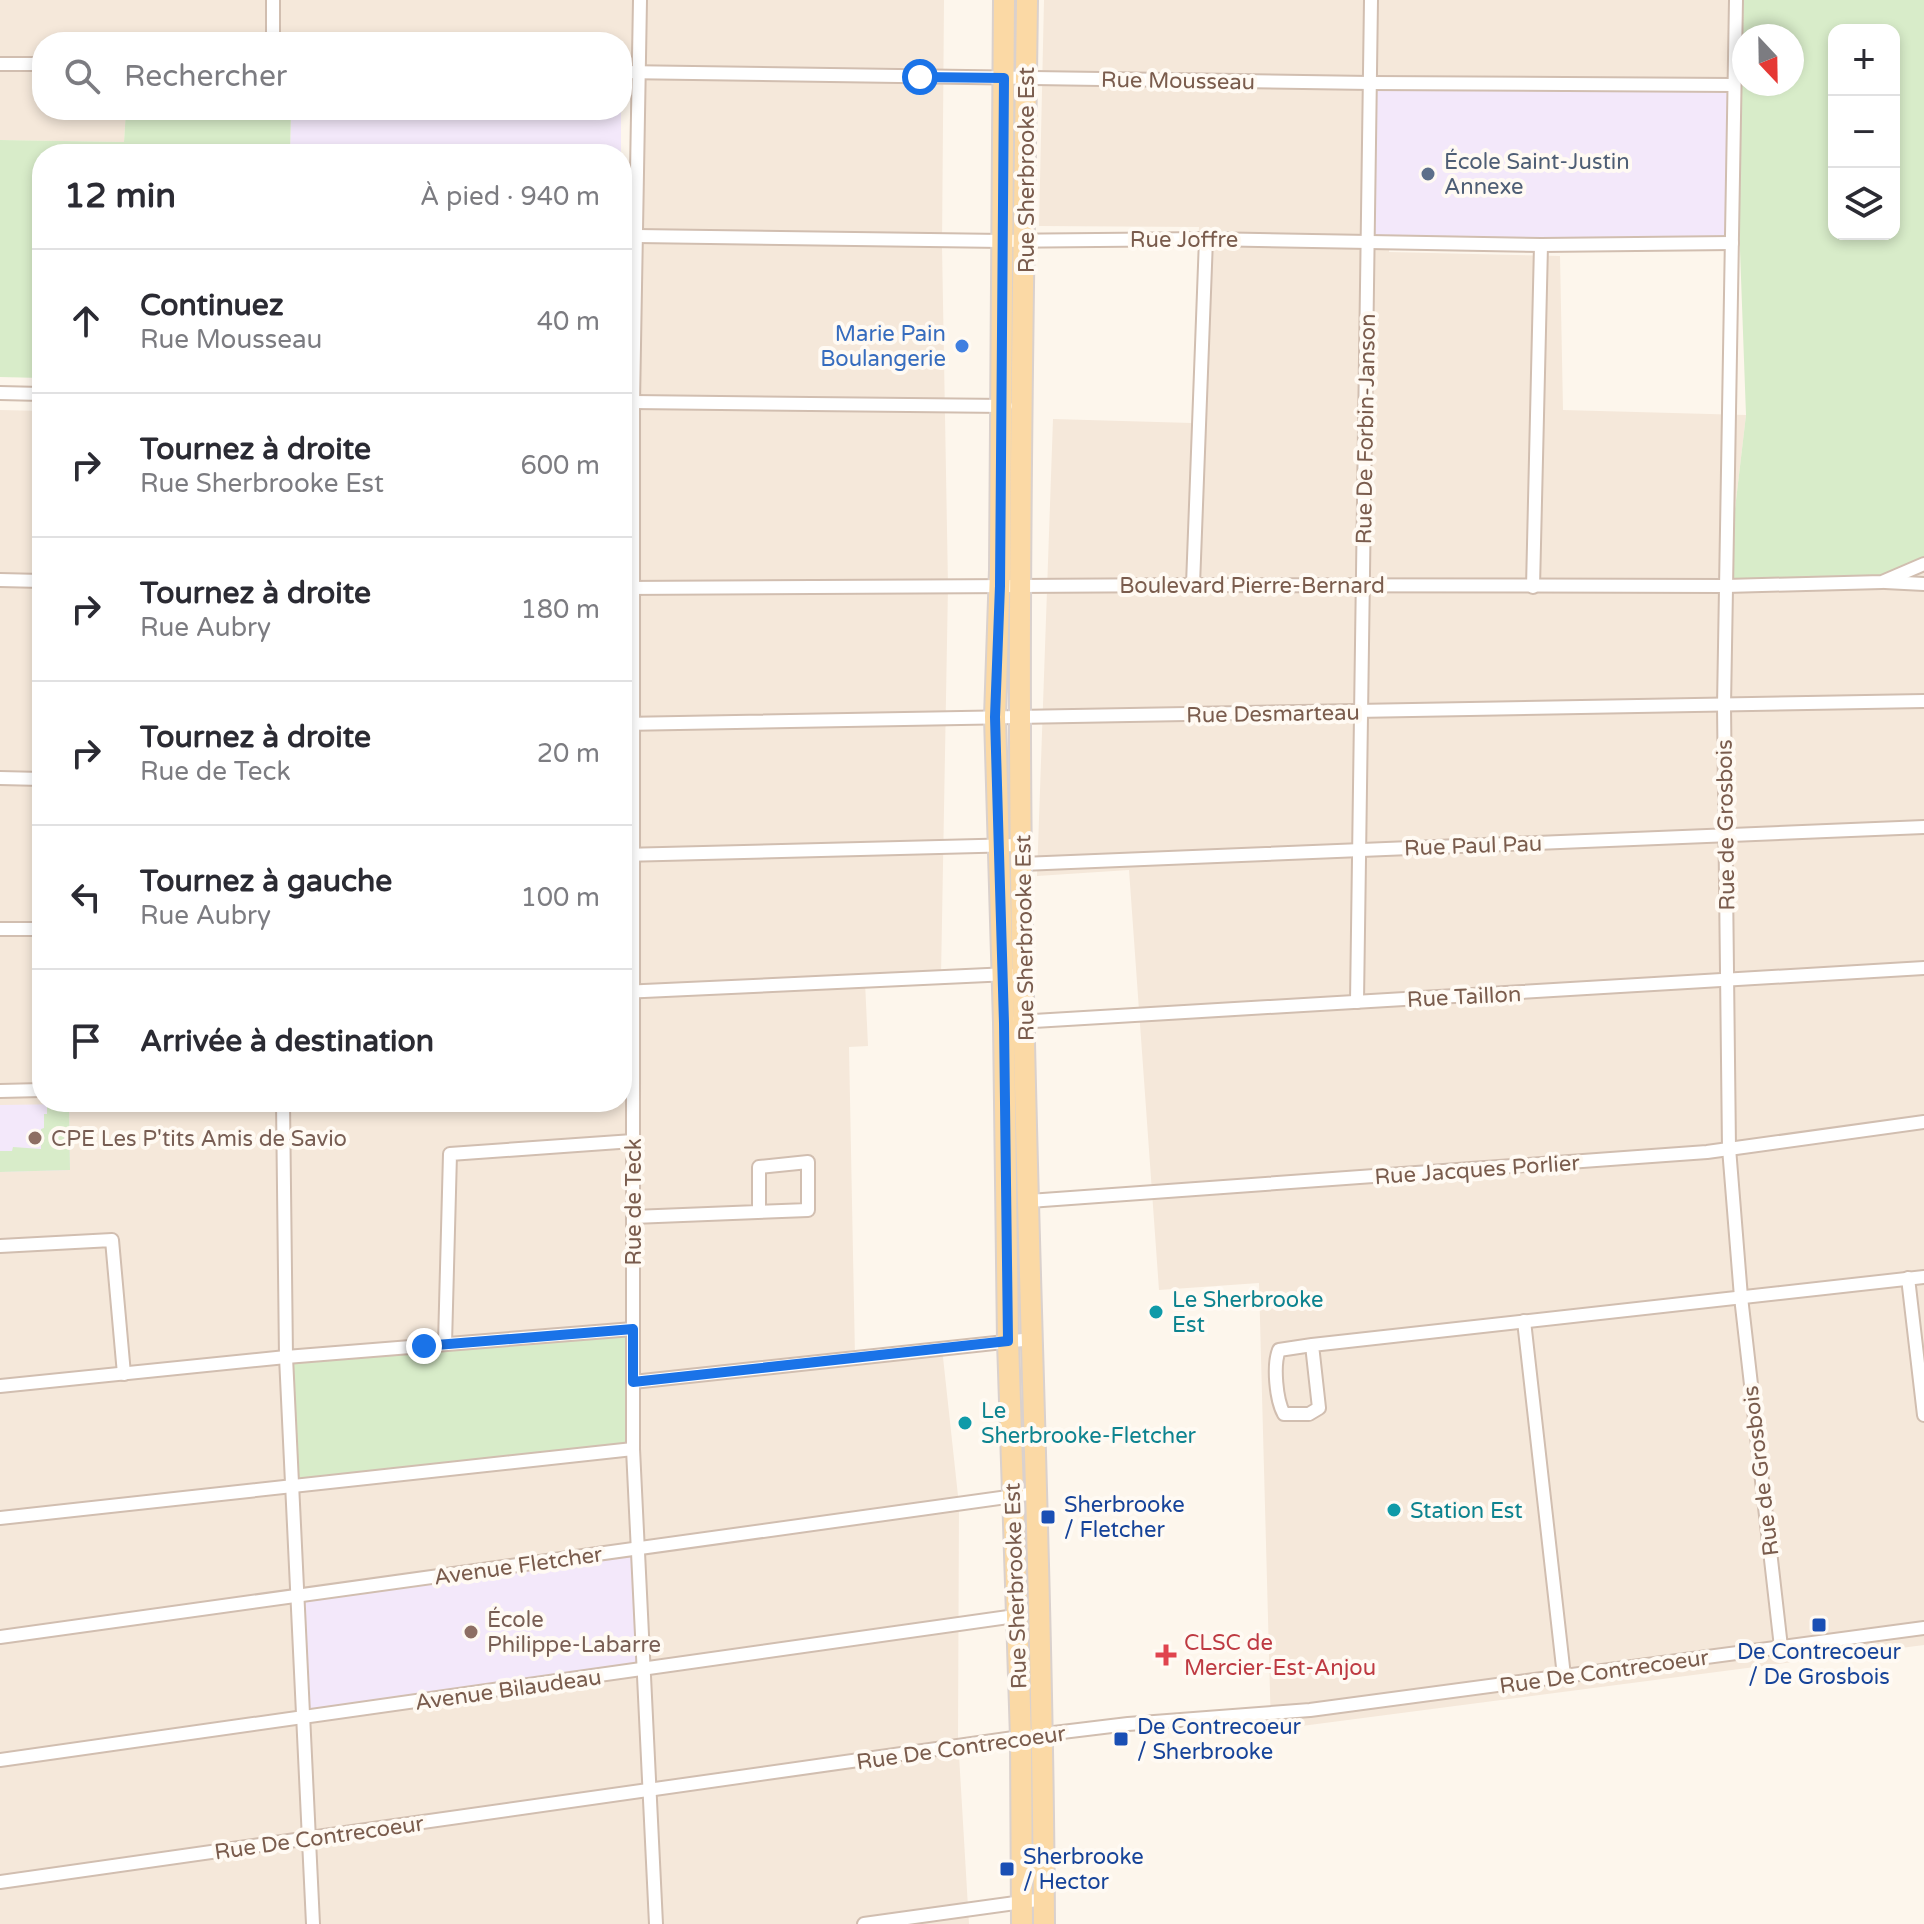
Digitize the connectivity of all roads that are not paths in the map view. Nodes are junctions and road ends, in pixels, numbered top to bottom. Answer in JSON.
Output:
{"nodes":[{"id":1,"x":273,"y":0,"type":"edge"},
{"id":2,"x":640,"y":0,"type":"edge"},
{"id":3,"x":1004,"y":0,"type":"edge"},
{"id":4,"x":1027,"y":0,"type":"edge"},
{"id":5,"x":1371,"y":0,"type":"edge"},
{"id":6,"x":1736,"y":0,"type":"edge"},
{"id":7,"x":1735,"y":24,"type":"edge"},
{"id":8,"x":273,"y":32,"type":"edge"},
{"id":9,"x":0,"y":64,"type":"edge"},
{"id":10,"x":32,"y":64,"type":"edge"},
{"id":11,"x":632,"y":73,"type":"edge"},
{"id":12,"x":639,"y":73,"type":"junction"},
{"id":13,"x":1026,"y":77,"type":"junction"},
{"id":14,"x":1004,"y":78,"type":"junction"},
{"id":15,"x":1370,"y":83,"type":"junction"},
{"id":16,"x":1732,"y":85,"type":"edge"},
{"id":17,"x":1734,"y":96,"type":"edge"},
{"id":18,"x":637,"y":236,"type":"junction"},
{"id":19,"x":1025,"y":239,"type":"junction"},
{"id":20,"x":1206,"y":239,"type":"junction"},
{"id":21,"x":1003,"y":241,"type":"junction"},
{"id":22,"x":1367,"y":242,"type":"junction"},
{"id":23,"x":1732,"y":243,"type":"junction"},
{"id":24,"x":1541,"y":245,"type":"junction"},
{"id":25,"x":0,"y":393,"type":"edge"},
{"id":26,"x":32,"y":394,"type":"edge"},
{"id":27,"x":633,"y":402,"type":"junction"},
{"id":28,"x":1002,"y":406,"type":"junction"},
{"id":29,"x":1023,"y":406,"type":"junction"},
{"id":30,"x":632,"y":439,"type":"edge"},
{"id":31,"x":1924,"y":564,"type":"edge"},
{"id":32,"x":0,"y":580,"type":"edge"},
{"id":33,"x":32,"y":581,"type":"edge"},
{"id":34,"x":1882,"y":582,"type":"junction"},
{"id":35,"x":1363,"y":584,"type":"junction"},
{"id":36,"x":1924,"y":584,"type":"edge"},
{"id":37,"x":1021,"y":585,"type":"junction"},
{"id":38,"x":1193,"y":585,"type":"junction"},
{"id":39,"x":1000,"y":586,"type":"junction"},
{"id":40,"x":1726,"y":586,"type":"junction"},
{"id":41,"x":1533,"y":587,"type":"junction"},
{"id":42,"x":632,"y":588,"type":"edge"},
{"id":43,"x":1924,"y":701,"type":"edge"},
{"id":44,"x":1724,"y":706,"type":"junction"},
{"id":45,"x":1361,"y":712,"type":"junction"},
{"id":46,"x":1020,"y":716,"type":"junction"},
{"id":47,"x":995,"y":717,"type":"junction"},
{"id":48,"x":632,"y":724,"type":"edge"},
{"id":49,"x":0,"y":778,"type":"edge"},
{"id":50,"x":32,"y":779,"type":"edge"},
{"id":51,"x":1924,"y":827,"type":"edge"},
{"id":52,"x":1724,"y":836,"type":"junction"},
{"id":53,"x":998,"y":845,"type":"junction"},
{"id":54,"x":1359,"y":849,"type":"junction"},
{"id":55,"x":632,"y":854,"type":"edge"},
{"id":56,"x":1022,"y":854,"type":"junction"},
{"id":57,"x":0,"y":929,"type":"edge"},
{"id":58,"x":32,"y":929,"type":"edge"},
{"id":59,"x":1924,"y":968,"type":"edge"},
{"id":60,"x":1002,"y":974,"type":"junction"},
{"id":61,"x":1024,"y":974,"type":"junction"},
{"id":62,"x":1728,"y":981,"type":"junction"},
{"id":63,"x":632,"y":991,"type":"edge"},
{"id":64,"x":1357,"y":1002,"type":"junction"},
{"id":65,"x":1026,"y":1021,"type":"junction"},
{"id":66,"x":1004,"y":1023,"type":"junction"},
{"id":67,"x":32,"y":1090,"type":"edge"},
{"id":68,"x":0,"y":1091,"type":"edge"},
{"id":69,"x":632,"y":1111,"type":"edge"},
{"id":70,"x":283,"y":1112,"type":"edge"},
{"id":71,"x":1924,"y":1122,"type":"edge"},
{"id":72,"x":633,"y":1141,"type":"junction"},
{"id":73,"x":1729,"y":1148,"type":"junction"},
{"id":74,"x":1029,"y":1201,"type":"junction"},
{"id":75,"x":759,"y":1212,"type":"junction"},
{"id":76,"x":633,"y":1217,"type":"junction"},
{"id":77,"x":0,"y":1246,"type":"edge"},
{"id":78,"x":1924,"y":1277,"type":"edge"},
{"id":79,"x":1908,"y":1278,"type":"junction"},
{"id":80,"x":1741,"y":1297,"type":"junction"},
{"id":81,"x":1524,"y":1321,"type":"junction"},
{"id":82,"x":633,"y":1329,"type":"junction"},
{"id":83,"x":1032,"y":1339,"type":"junction"},
{"id":84,"x":1008,"y":1341,"type":"junction"},
{"id":85,"x":445,"y":1344,"type":"junction"},
{"id":86,"x":1312,"y":1345,"type":"junction"},
{"id":87,"x":286,"y":1357,"type":"junction"},
{"id":88,"x":124,"y":1374,"type":"junction"},
{"id":89,"x":633,"y":1382,"type":"junction"},
{"id":90,"x":0,"y":1386,"type":"edge"},
{"id":91,"x":1924,"y":1415,"type":"edge"},
{"id":92,"x":633,"y":1449,"type":"junction"},
{"id":93,"x":293,"y":1487,"type":"junction"},
{"id":94,"x":1036,"y":1493,"type":"junction"},
{"id":95,"x":1013,"y":1495,"type":"junction"},
{"id":96,"x":0,"y":1518,"type":"edge"},
{"id":97,"x":638,"y":1549,"type":"junction"},
{"id":98,"x":298,"y":1595,"type":"junction"},
{"id":99,"x":1039,"y":1613,"type":"junction"},
{"id":100,"x":1016,"y":1615,"type":"junction"},
{"id":101,"x":1924,"y":1628,"type":"edge"},
{"id":102,"x":0,"y":1637,"type":"edge"},
{"id":103,"x":1781,"y":1647,"type":"junction"},
{"id":104,"x":644,"y":1670,"type":"junction"},
{"id":105,"x":1564,"y":1676,"type":"junction"},
{"id":106,"x":305,"y":1718,"type":"junction"},
{"id":107,"x":1043,"y":1735,"type":"junction"},
{"id":108,"x":1021,"y":1737,"type":"junction"},
{"id":109,"x":0,"y":1760,"type":"edge"},
{"id":110,"x":649,"y":1790,"type":"junction"},
{"id":111,"x":309,"y":1838,"type":"junction"},
{"id":112,"x":0,"y":1882,"type":"edge"},
{"id":113,"x":1044,"y":1899,"type":"junction"},
{"id":114,"x":1022,"y":1902,"type":"junction"},
{"id":115,"x":313,"y":1924,"type":"edge"},
{"id":116,"x":656,"y":1924,"type":"edge"},
{"id":117,"x":864,"y":1924,"type":"edge"},
{"id":118,"x":1022,"y":1924,"type":"edge"},
{"id":119,"x":1044,"y":1924,"type":"edge"}],
"edges":[{"from":1,"to":8,"type":"street"},
{"from":2,"to":12,"type":"street","name":"Rue de Teck"},
{"from":3,"to":14,"type":"main road","name":"Rue Sherbrooke Est"},
{"from":4,"to":13,"type":"main road","name":"Rue Sherbrooke Est"},
{"from":5,"to":15,"type":"street","name":"Rue De Forbin-Janson"},
{"from":6,"to":7,"type":"street","name":"Rue de Grosbois"},
{"from":9,"to":10,"type":"street"},
{"from":11,"to":12,"type":"street","name":"Rue Mousseau"},
{"from":12,"to":14,"type":"street","name":"Rue Mousseau"},
{"from":12,"to":18,"type":"street","name":"Rue de Teck"},
{"from":13,"to":14,"type":"street","name":"Rue Mousseau"},
{"from":13,"to":15,"type":"street","name":"Rue Mousseau"},
{"from":13,"to":19,"type":"main road","name":"Rue Sherbrooke Est"},
{"from":14,"to":21,"type":"main road","name":"Rue Sherbrooke Est"},
{"from":15,"to":16,"type":"street","name":"Rue Mousseau"},
{"from":15,"to":22,"type":"street","name":"Rue De Forbin-Janson"},
{"from":17,"to":23,"type":"street","name":"Rue de Grosbois"},
{"from":18,"to":21,"type":"street","name":"Rue Joffre"},
{"from":18,"to":27,"type":"street","name":"Rue de Teck"},
{"from":19,"to":20,"type":"street","name":"Rue Joffre"},
{"from":19,"to":21,"type":"street","name":"Rue Joffre"},
{"from":19,"to":29,"type":"main road","name":"Rue Sherbrooke Est"},
{"from":20,"to":22,"type":"street","name":"Rue Joffre"},
{"from":20,"to":38,"type":"street"},
{"from":21,"to":28,"type":"main road","name":"Rue Sherbrooke Est"},
{"from":22,"to":24,"type":"street","name":"Rue Joffre"},
{"from":22,"to":35,"type":"street","name":"Rue De Forbin-Janson"},
{"from":23,"to":24,"type":"street","name":"Rue Joffre"},
{"from":23,"to":40,"type":"street","name":"Rue de Grosbois"},
{"from":24,"to":41,"type":"street"},
{"from":25,"to":26,"type":"street"},
{"from":27,"to":28,"type":"street"},
{"from":27,"to":30,"type":"street","name":"Rue de Teck"},
{"from":28,"to":29,"type":"street"},
{"from":28,"to":39,"type":"main road","name":"Rue Sherbrooke Est"},
{"from":29,"to":37,"type":"main road","name":"Rue Sherbrooke Est"},
{"from":31,"to":34,"type":"street","name":"Boulevard Pierre-Bernard"},
{"from":32,"to":33,"type":"street"},
{"from":34,"to":36,"type":"street","name":"Boulevard Pierre-Bernard"},
{"from":34,"to":40,"type":"street","name":"Boulevard Pierre-Bernard"},
{"from":35,"to":38,"type":"street","name":"Boulevard Pierre-Bernard"},
{"from":35,"to":41,"type":"street","name":"Boulevard Pierre-Bernard"},
{"from":35,"to":45,"type":"street","name":"Rue De Forbin-Janson"},
{"from":37,"to":38,"type":"street","name":"Boulevard Pierre-Bernard"},
{"from":37,"to":39,"type":"street","name":"Boulevard Pierre-Bernard"},
{"from":37,"to":46,"type":"main road","name":"Rue Sherbrooke Est"},
{"from":39,"to":42,"type":"street","name":"Boulevard Pierre-Bernard"},
{"from":39,"to":47,"type":"main road","name":"Rue Sherbrooke Est"},
{"from":40,"to":41,"type":"street","name":"Boulevard Pierre-Bernard"},
{"from":40,"to":44,"type":"street","name":"Rue de Grosbois"},
{"from":43,"to":44,"type":"street","name":"Rue Desmarteau"},
{"from":44,"to":45,"type":"street","name":"Rue Desmarteau"},
{"from":44,"to":52,"type":"street","name":"Rue de Grosbois"},
{"from":45,"to":46,"type":"street","name":"Rue Desmarteau"},
{"from":45,"to":54,"type":"street","name":"Rue De Forbin-Janson"},
{"from":46,"to":47,"type":"street","name":"Rue Desmarteau"},
{"from":46,"to":56,"type":"main road","name":"Rue Sherbrooke Est"},
{"from":47,"to":48,"type":"street","name":"Rue Desmarteau"},
{"from":47,"to":53,"type":"main road","name":"Rue Sherbrooke Est"},
{"from":49,"to":50,"type":"street"},
{"from":51,"to":52,"type":"street","name":"Rue Paul Pau"},
{"from":52,"to":54,"type":"street","name":"Rue Paul Pau"},
{"from":52,"to":62,"type":"street","name":"Rue de Grosbois"},
{"from":53,"to":55,"type":"street","name":"Rue Paul Pau"},
{"from":53,"to":56,"type":"street","name":"Rue Paul Pau"},
{"from":53,"to":60,"type":"main road","name":"Rue Sherbrooke Est"},
{"from":54,"to":56,"type":"street","name":"Rue Paul Pau"},
{"from":54,"to":64,"type":"street","name":"Rue De Forbin-Janson"},
{"from":56,"to":61,"type":"main road","name":"Rue Sherbrooke Est"},
{"from":57,"to":58,"type":"street"},
{"from":59,"to":62,"type":"street","name":"Rue Taillon"},
{"from":60,"to":61,"type":"street"},
{"from":60,"to":63,"type":"street"},
{"from":60,"to":66,"type":"main road","name":"Rue Sherbrooke Est"},
{"from":61,"to":65,"type":"main road","name":"Rue Sherbrooke Est"},
{"from":62,"to":64,"type":"street","name":"Rue Taillon"},
{"from":62,"to":73,"type":"street","name":"Rue de Grosbois"},
{"from":64,"to":65,"type":"street","name":"Rue Taillon"},
{"from":65,"to":66,"type":"street","name":"Rue Taillon"},
{"from":65,"to":74,"type":"main road","name":"Rue Sherbrooke Est"},
{"from":66,"to":84,"type":"main road","name":"Rue Sherbrooke Est"},
{"from":67,"to":68,"type":"street"},
{"from":69,"to":72,"type":"street","name":"Rue de Teck"},
{"from":70,"to":87,"type":"street"},
{"from":71,"to":73,"type":"street","name":"Rue Jacques Porlier"},
{"from":72,"to":76,"type":"street","name":"Rue de Teck"},
{"from":72,"to":85,"type":"street"},
{"from":73,"to":74,"type":"street","name":"Rue Jacques Porlier"},
{"from":73,"to":80,"type":"street","name":"Rue de Grosbois"},
{"from":74,"to":83,"type":"main road","name":"Rue Sherbrooke Est"},
{"from":75,"to":75,"type":"street"},
{"from":75,"to":76,"type":"street"},
{"from":76,"to":82,"type":"street","name":"Rue de Teck"},
{"from":77,"to":88,"type":"street"},
{"from":78,"to":79,"type":"street"},
{"from":79,"to":80,"type":"street"},
{"from":79,"to":91,"type":"street"},
{"from":80,"to":81,"type":"street"},
{"from":80,"to":103,"type":"street","name":"Rue de Grosbois"},
{"from":81,"to":86,"type":"street"},
{"from":81,"to":105,"type":"street"},
{"from":82,"to":85,"type":"street"},
{"from":82,"to":89,"type":"street","name":"Rue de Teck"},
{"from":83,"to":84,"type":"street"},
{"from":83,"to":94,"type":"main road","name":"Rue Sherbrooke Est"},
{"from":84,"to":89,"type":"street"},
{"from":84,"to":95,"type":"main road","name":"Rue Sherbrooke Est"},
{"from":85,"to":87,"type":"street"},
{"from":86,"to":86,"type":"street"},
{"from":87,"to":88,"type":"street"},
{"from":87,"to":93,"type":"street"},
{"from":88,"to":90,"type":"street"},
{"from":89,"to":92,"type":"street","name":"Rue de Teck"},
{"from":92,"to":93,"type":"street"},
{"from":92,"to":97,"type":"street","name":"Rue de Teck"},
{"from":93,"to":96,"type":"street"},
{"from":93,"to":98,"type":"street"},
{"from":94,"to":95,"type":"street","name":"Avenue Fletcher"},
{"from":94,"to":99,"type":"main road","name":"Rue Sherbrooke Est"},
{"from":95,"to":97,"type":"street","name":"Avenue Fletcher"},
{"from":95,"to":100,"type":"main road","name":"Rue Sherbrooke Est"},
{"from":97,"to":98,"type":"street","name":"Avenue Fletcher"},
{"from":97,"to":104,"type":"street","name":"Rue de Teck"},
{"from":98,"to":102,"type":"street","name":"Avenue Fletcher"},
{"from":98,"to":106,"type":"street"},
{"from":99,"to":100,"type":"street","name":"Avenue Bilaudeau"},
{"from":99,"to":107,"type":"main road","name":"Rue Sherbrooke Est"},
{"from":100,"to":104,"type":"street","name":"Avenue Bilaudeau"},
{"from":100,"to":108,"type":"main road","name":"Rue Sherbrooke Est"},
{"from":101,"to":103,"type":"street","name":"Rue De Contrecoeur"},
{"from":103,"to":105,"type":"street","name":"Rue De Contrecoeur"},
{"from":104,"to":106,"type":"street","name":"Avenue Bilaudeau"},
{"from":104,"to":110,"type":"street","name":"Rue de Teck"},
{"from":105,"to":107,"type":"street","name":"Rue De Contrecoeur"},
{"from":106,"to":109,"type":"street","name":"Avenue Bilaudeau"},
{"from":106,"to":111,"type":"street"},
{"from":107,"to":108,"type":"street","name":"Rue De Contrecoeur"},
{"from":107,"to":113,"type":"main road","name":"Rue Sherbrooke Est"},
{"from":108,"to":110,"type":"street","name":"Rue De Contrecoeur"},
{"from":108,"to":114,"type":"main road","name":"Rue Sherbrooke Est"},
{"from":110,"to":111,"type":"street","name":"Rue De Contrecoeur"},
{"from":110,"to":116,"type":"street","name":"Rue de Teck"},
{"from":111,"to":112,"type":"street","name":"Rue De Contrecoeur"},
{"from":111,"to":115,"type":"street"},
{"from":113,"to":114,"type":"street"},
{"from":113,"to":119,"type":"main road","name":"Rue Sherbrooke Est"},
{"from":114,"to":117,"type":"street"},
{"from":114,"to":118,"type":"main road","name":"Rue Sherbrooke Est"}]}
